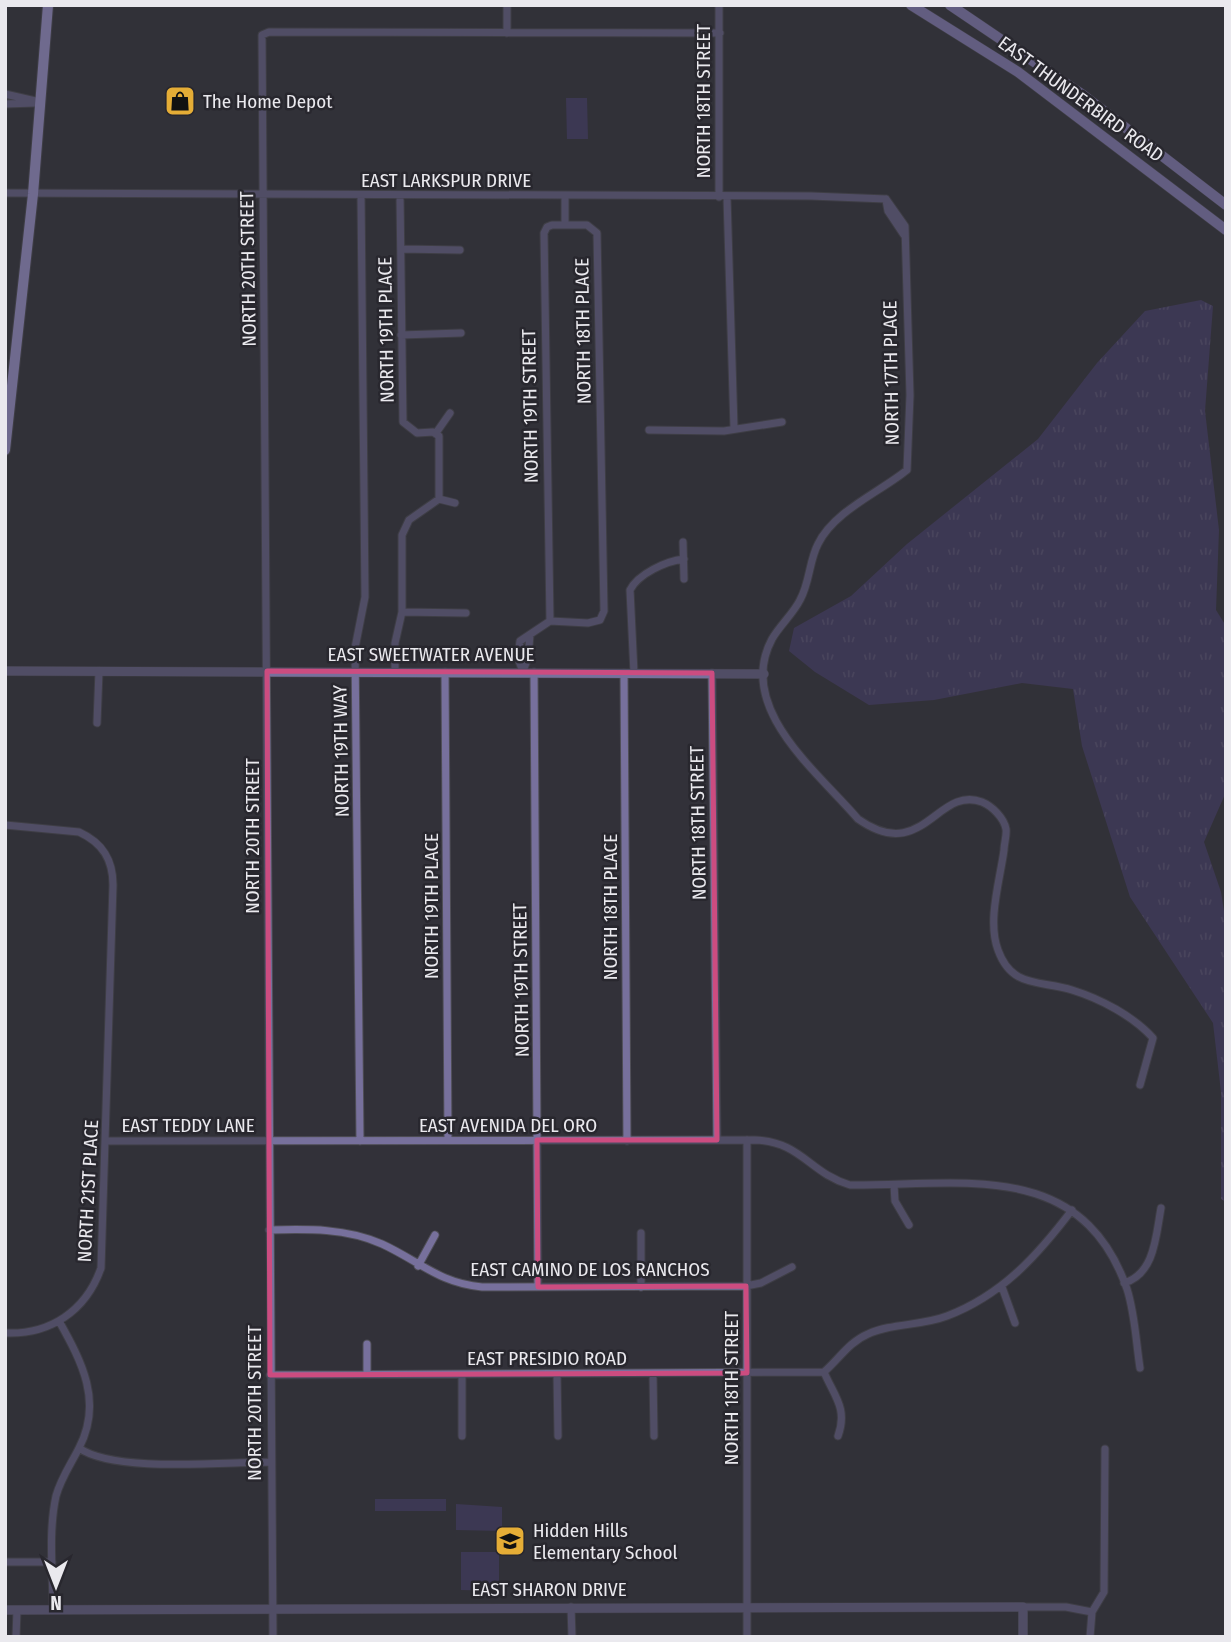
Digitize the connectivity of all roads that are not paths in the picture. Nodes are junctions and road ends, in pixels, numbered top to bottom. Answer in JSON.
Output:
{"nodes":[{"id":1,"x":48,"y":5,"type":"edge"},
{"id":2,"x":507,"y":5,"type":"edge"},
{"id":3,"x":719,"y":5,"type":"edge"},
{"id":4,"x":911,"y":5,"type":"edge"},
{"id":5,"x":950,"y":5,"type":"edge"},
{"id":6,"x":507,"y":33,"type":"junction"},
{"id":7,"x":720,"y":33,"type":"junction"},
{"id":8,"x":5,"y":94,"type":"edge"},
{"id":9,"x":40,"y":102,"type":"junction"},
{"id":10,"x":5,"y":104,"type":"edge"},
{"id":11,"x":5,"y":193,"type":"edge"},
{"id":12,"x":33,"y":194,"type":"junction"},
{"id":13,"x":263,"y":194,"type":"junction"},
{"id":14,"x":361,"y":195,"type":"junction"},
{"id":15,"x":400,"y":196,"type":"junction"},
{"id":16,"x":565,"y":196,"type":"junction"},
{"id":17,"x":723,"y":197,"type":"junction"},
{"id":18,"x":886,"y":200,"type":"joint"},
{"id":19,"x":1226,"y":205,"type":"edge"},
{"id":20,"x":565,"y":224,"type":"junction"},
{"id":21,"x":1226,"y":230,"type":"edge"},
{"id":22,"x":401,"y":249,"type":"junction"},
{"id":23,"x":460,"y":250,"type":"dead end"},
{"id":24,"x":461,"y":333,"type":"dead end"},
{"id":25,"x":401,"y":335,"type":"junction"},
{"id":26,"x":450,"y":413,"type":"dead end"},
{"id":27,"x":782,"y":422,"type":"dead end"},
{"id":28,"x":734,"y":428,"type":"junction"},
{"id":29,"x":649,"y":430,"type":"dead end"},
{"id":30,"x":436,"y":433,"type":"junction"},
{"id":31,"x":6,"y":444,"type":"edge"},
{"id":32,"x":5,"y":450,"type":"edge"},
{"id":33,"x":439,"y":499,"type":"junction"},
{"id":34,"x":455,"y":503,"type":"dead end"},
{"id":35,"x":683,"y":542,"type":"dead end"},
{"id":36,"x":684,"y":559,"type":"junction"},
{"id":37,"x":684,"y":579,"type":"dead end"},
{"id":38,"x":402,"y":612,"type":"junction"},
{"id":39,"x":466,"y":613,"type":"dead end"},
{"id":40,"x":550,"y":621,"type":"junction"},
{"id":41,"x":5,"y":671,"type":"edge"},
{"id":42,"x":99,"y":671,"type":"junction"},
{"id":43,"x":267,"y":671,"type":"junction"},
{"id":44,"x":356,"y":671,"type":"junction"},
{"id":45,"x":395,"y":671,"type":"junction"},
{"id":46,"x":445,"y":672,"type":"junction"},
{"id":47,"x":523,"y":672,"type":"junction"},
{"id":48,"x":534,"y":672,"type":"junction"},
{"id":49,"x":629,"y":673,"type":"junction"},
{"id":50,"x":712,"y":673,"type":"junction"},
{"id":51,"x":764,"y":674,"type":"junction"},
{"id":52,"x":97,"y":723,"type":"dead end"},
{"id":53,"x":5,"y":825,"type":"edge"},
{"id":54,"x":1140,"y":1085,"type":"dead end"},
{"id":55,"x":269,"y":1140,"type":"junction"},
{"id":56,"x":448,"y":1140,"type":"junction"},
{"id":57,"x":537,"y":1140,"type":"junction"},
{"id":58,"x":627,"y":1140,"type":"junction"},
{"id":59,"x":717,"y":1140,"type":"junction"},
{"id":60,"x":747,"y":1140,"type":"junction"},
{"id":61,"x":107,"y":1141,"type":"junction"},
{"id":62,"x":360,"y":1141,"type":"junction"},
{"id":63,"x":894,"y":1185,"type":"junction"},
{"id":64,"x":1161,"y":1208,"type":"dead end"},
{"id":65,"x":1072,"y":1210,"type":"junction"},
{"id":66,"x":909,"y":1225,"type":"dead end"},
{"id":67,"x":269,"y":1230,"type":"junction"},
{"id":68,"x":641,"y":1233,"type":"dead end"},
{"id":69,"x":435,"y":1236,"type":"dead end"},
{"id":70,"x":418,"y":1266,"type":"junction"},
{"id":71,"x":792,"y":1267,"type":"dead end"},
{"id":72,"x":1124,"y":1283,"type":"junction"},
{"id":73,"x":746,"y":1286,"type":"junction"},
{"id":74,"x":538,"y":1287,"type":"junction"},
{"id":75,"x":641,"y":1287,"type":"junction"},
{"id":76,"x":1002,"y":1287,"type":"junction"},
{"id":77,"x":59,"y":1321,"type":"junction"},
{"id":78,"x":1015,"y":1323,"type":"dead end"},
{"id":79,"x":5,"y":1333,"type":"edge"},
{"id":80,"x":367,"y":1344,"type":"dead end"},
{"id":81,"x":1140,"y":1368,"type":"dead end"},
{"id":82,"x":824,"y":1372,"type":"junction"},
{"id":83,"x":747,"y":1373,"type":"junction"},
{"id":84,"x":367,"y":1374,"type":"junction"},
{"id":85,"x":462,"y":1374,"type":"junction"},
{"id":86,"x":557,"y":1374,"type":"junction"},
{"id":87,"x":653,"y":1374,"type":"junction"},
{"id":88,"x":270,"y":1375,"type":"junction"},
{"id":89,"x":462,"y":1436,"type":"dead end"},
{"id":90,"x":558,"y":1436,"type":"dead end"},
{"id":91,"x":654,"y":1436,"type":"dead end"},
{"id":92,"x":838,"y":1436,"type":"dead end"},
{"id":93,"x":79,"y":1448,"type":"junction"},
{"id":94,"x":1105,"y":1449,"type":"dead end"},
{"id":95,"x":270,"y":1462,"type":"junction"},
{"id":96,"x":5,"y":1562,"type":"edge"},
{"id":97,"x":52,"y":1562,"type":"junction"},
{"id":98,"x":571,"y":1606,"type":"junction"},
{"id":99,"x":747,"y":1607,"type":"junction"},
{"id":100,"x":1023,"y":1607,"type":"junction"},
{"id":101,"x":274,"y":1608,"type":"junction"},
{"id":102,"x":5,"y":1610,"type":"edge"},
{"id":103,"x":17,"y":1610,"type":"junction"},
{"id":104,"x":53,"y":1610,"type":"junction"},
{"id":105,"x":1092,"y":1612,"type":"junction"},
{"id":106,"x":16,"y":1637,"type":"edge"},
{"id":107,"x":273,"y":1637,"type":"edge"},
{"id":108,"x":572,"y":1637,"type":"edge"},
{"id":109,"x":747,"y":1637,"type":"edge"},
{"id":110,"x":1023,"y":1637,"type":"edge"},
{"id":111,"x":1090,"y":1637,"type":"edge"}],
"edges":[{"from":1,"to":9,"type":"main road"},
{"from":2,"to":6,"type":"street"},
{"from":3,"to":7,"type":"street","name":"NORTH 18TH STREET"},
{"from":4,"to":21,"type":"main road","name":"EAST THUNDERBIRD ROAD"},
{"from":5,"to":19,"type":"main road","name":"EAST THUNDERBIRD ROAD"},
{"from":6,"to":7,"type":"street"},
{"from":6,"to":13,"type":"street","name":"NORTH 20TH STREET"},
{"from":7,"to":17,"type":"street","name":"NORTH 18TH STREET"},
{"from":8,"to":9,"type":"street"},
{"from":9,"to":10,"type":"street"},
{"from":9,"to":12,"type":"main road"},
{"from":11,"to":12,"type":"street","name":"EAST LARKSPUR DRIVE"},
{"from":12,"to":13,"type":"street","name":"EAST LARKSPUR DRIVE"},
{"from":12,"to":31,"type":"main road"},
{"from":13,"to":14,"type":"street","name":"EAST LARKSPUR DRIVE"},
{"from":13,"to":43,"type":"street","name":"NORTH 20TH STREET"},
{"from":14,"to":15,"type":"street","name":"EAST LARKSPUR DRIVE"},
{"from":14,"to":44,"type":"street","name":"NORTH 19TH WAY"},
{"from":15,"to":16,"type":"street","name":"EAST LARKSPUR DRIVE"},
{"from":15,"to":22,"type":"street","name":"NORTH 19TH PLACE"},
{"from":16,"to":17,"type":"street","name":"EAST LARKSPUR DRIVE"},
{"from":16,"to":20,"type":"street"},
{"from":17,"to":18,"type":"street","name":"EAST LARKSPUR DRIVE"},
{"from":17,"to":28,"type":"street","name":"NORTH 18TH STREET"},
{"from":18,"to":51,"type":"street","name":"NORTH 17TH PLACE"},
{"from":20,"to":40,"type":"street","name":"NORTH 19TH STREET"},
{"from":20,"to":40,"type":"street","name":"NORTH 18TH PLACE"},
{"from":22,"to":23,"type":"street"},
{"from":22,"to":25,"type":"street","name":"NORTH 19TH PLACE"},
{"from":24,"to":25,"type":"street"},
{"from":25,"to":30,"type":"street","name":"NORTH 19TH PLACE"},
{"from":26,"to":30,"type":"street"},
{"from":27,"to":28,"type":"street"},
{"from":28,"to":29,"type":"street"},
{"from":30,"to":33,"type":"street"},
{"from":31,"to":32,"type":"main road"},
{"from":33,"to":34,"type":"street"},
{"from":33,"to":38,"type":"street"},
{"from":35,"to":36,"type":"street"},
{"from":36,"to":37,"type":"street"},
{"from":36,"to":49,"type":"street","name":"NORTH 18TH PLACE"},
{"from":38,"to":39,"type":"street"},
{"from":38,"to":45,"type":"street"},
{"from":40,"to":47,"type":"street"},
{"from":41,"to":42,"type":"street","name":"EAST SWEETWATER AVENUE"},
{"from":42,"to":43,"type":"street","name":"EAST SWEETWATER AVENUE"},
{"from":42,"to":52,"type":"street"},
{"from":43,"to":44,"type":"street","name":"EAST SWEETWATER AVENUE"},
{"from":43,"to":55,"type":"street","name":"NORTH 20TH STREET"},
{"from":44,"to":45,"type":"street","name":"EAST SWEETWATER AVENUE"},
{"from":44,"to":62,"type":"street","name":"NORTH 19TH WAY"},
{"from":45,"to":46,"type":"street","name":"EAST SWEETWATER AVENUE"},
{"from":46,"to":47,"type":"street","name":"EAST SWEETWATER AVENUE"},
{"from":46,"to":56,"type":"street","name":"NORTH 19TH PLACE"},
{"from":47,"to":48,"type":"street","name":"EAST SWEETWATER AVENUE"},
{"from":48,"to":49,"type":"street","name":"EAST SWEETWATER AVENUE"},
{"from":48,"to":57,"type":"street","name":"NORTH 19TH STREET"},
{"from":49,"to":50,"type":"street","name":"EAST SWEETWATER AVENUE"},
{"from":49,"to":58,"type":"street","name":"NORTH 18TH PLACE"},
{"from":50,"to":51,"type":"street","name":"EAST SWEETWATER AVENUE"},
{"from":50,"to":59,"type":"street","name":"NORTH 18TH STREET"},
{"from":51,"to":54,"type":"street","name":"NORTH 17TH PLACE"},
{"from":53,"to":61,"type":"street","name":"NORTH 21ST PLACE"},
{"from":55,"to":61,"type":"street","name":"EAST TEDDY LANE"},
{"from":55,"to":62,"type":"street","name":"EAST AVENIDA DEL ORO"},
{"from":55,"to":67,"type":"street","name":"NORTH 20TH STREET"},
{"from":56,"to":57,"type":"street","name":"EAST AVENIDA DEL ORO"},
{"from":56,"to":62,"type":"street","name":"EAST AVENIDA DEL ORO"},
{"from":57,"to":58,"type":"street","name":"EAST AVENIDA DEL ORO"},
{"from":57,"to":74,"type":"street","name":"NORTH 19TH STREET"},
{"from":58,"to":59,"type":"street","name":"EAST AVENIDA DEL ORO"},
{"from":59,"to":60,"type":"street","name":"EAST AVENIDA DEL ORO"},
{"from":60,"to":63,"type":"street","name":"EAST AVENIDA DEL ORO"},
{"from":60,"to":73,"type":"street","name":"NORTH 18TH STREET"},
{"from":61,"to":77,"type":"street","name":"NORTH 21ST PLACE"},
{"from":63,"to":65,"type":"street","name":"EAST AVENIDA DEL ORO"},
{"from":63,"to":66,"type":"street"},
{"from":64,"to":72,"type":"street"},
{"from":65,"to":72,"type":"street"},
{"from":65,"to":76,"type":"street"},
{"from":67,"to":70,"type":"street","name":"EAST CAMINO DE LOS RANCHOS"},
{"from":67,"to":88,"type":"street","name":"NORTH 20TH STREET"},
{"from":68,"to":75,"type":"street"},
{"from":69,"to":70,"type":"street"},
{"from":70,"to":74,"type":"street","name":"EAST CAMINO DE LOS RANCHOS"},
{"from":71,"to":73,"type":"street","name":"EAST CAMINO DE LOS RANCHOS"},
{"from":72,"to":81,"type":"street"},
{"from":73,"to":75,"type":"street","name":"EAST CAMINO DE LOS RANCHOS"},
{"from":73,"to":83,"type":"street","name":"NORTH 18TH STREET"},
{"from":74,"to":75,"type":"street","name":"EAST CAMINO DE LOS RANCHOS"},
{"from":76,"to":78,"type":"street"},
{"from":76,"to":82,"type":"street"},
{"from":77,"to":79,"type":"street"},
{"from":77,"to":93,"type":"street"},
{"from":80,"to":84,"type":"street"},
{"from":82,"to":83,"type":"street","name":"EAST PRESIDIO ROAD"},
{"from":82,"to":92,"type":"street"},
{"from":83,"to":87,"type":"street","name":"EAST PRESIDIO ROAD"},
{"from":83,"to":99,"type":"street","name":"NORTH 18TH STREET"},
{"from":84,"to":85,"type":"street","name":"EAST PRESIDIO ROAD"},
{"from":84,"to":88,"type":"street","name":"EAST PRESIDIO ROAD"},
{"from":85,"to":86,"type":"street","name":"EAST PRESIDIO ROAD"},
{"from":85,"to":89,"type":"street"},
{"from":86,"to":87,"type":"street","name":"EAST PRESIDIO ROAD"},
{"from":86,"to":90,"type":"street"},
{"from":87,"to":91,"type":"street"},
{"from":88,"to":95,"type":"street","name":"NORTH 20TH STREET"},
{"from":93,"to":95,"type":"street"},
{"from":93,"to":97,"type":"street"},
{"from":94,"to":105,"type":"street"},
{"from":95,"to":101,"type":"street","name":"NORTH 20TH STREET"},
{"from":96,"to":97,"type":"street"},
{"from":97,"to":104,"type":"street"},
{"from":98,"to":99,"type":"street","name":"EAST SHARON DRIVE"},
{"from":98,"to":101,"type":"street","name":"EAST SHARON DRIVE"},
{"from":98,"to":108,"type":"street"},
{"from":99,"to":100,"type":"street","name":"EAST SHARON DRIVE"},
{"from":99,"to":109,"type":"street","name":"NORTH 18TH STREET"},
{"from":100,"to":105,"type":"street","name":"EAST SHARON DRIVE"},
{"from":100,"to":110,"type":"street"},
{"from":101,"to":104,"type":"street","name":"EAST SHARON DRIVE"},
{"from":101,"to":107,"type":"street","name":"NORTH 20TH STREET"},
{"from":102,"to":103,"type":"street","name":"EAST SHARON DRIVE"},
{"from":103,"to":104,"type":"street","name":"EAST SHARON DRIVE"},
{"from":103,"to":106,"type":"street"},
{"from":105,"to":111,"type":"street"}]}
